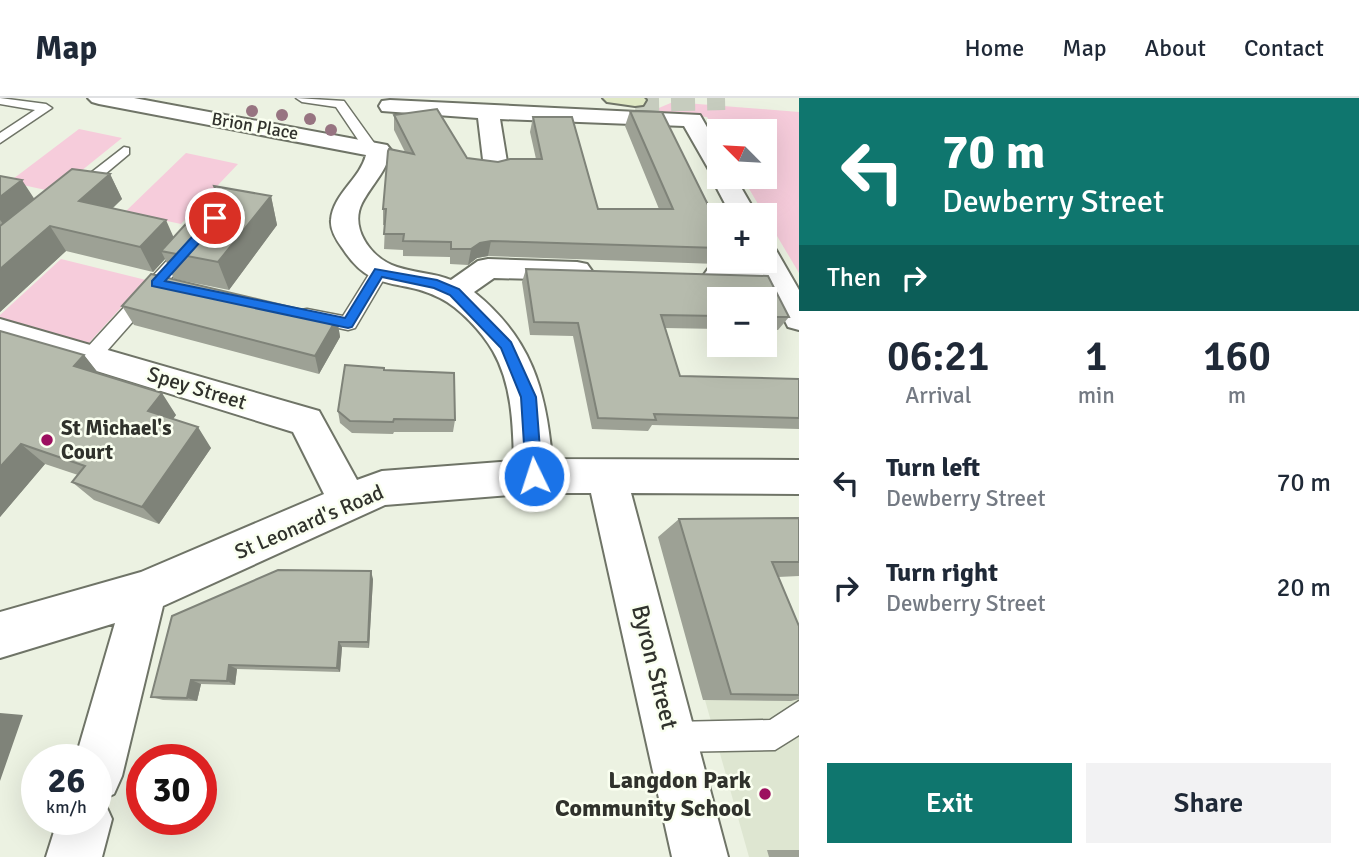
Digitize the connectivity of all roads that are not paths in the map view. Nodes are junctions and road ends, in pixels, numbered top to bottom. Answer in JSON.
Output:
{"nodes":[{"id":1,"x":105,"y":98,"type":"edge"},
{"id":2,"x":302,"y":98,"type":"edge"},
{"id":3,"x":0,"y":100,"type":"edge"},
{"id":4,"x":390,"y":106,"type":"dead end"},
{"id":5,"x":488,"y":112,"type":"junction"},
{"id":6,"x":0,"y":139,"type":"edge"},
{"id":7,"x":370,"y":147,"type":"junction"},
{"id":8,"x":707,"y":147,"type":"edge"},
{"id":9,"x":124,"y":151,"type":"dead end"},
{"id":10,"x":496,"y":168,"type":"edge"},
{"id":11,"x":59,"y":205,"type":"edge"},
{"id":12,"x":173,"y":234,"type":"edge"},
{"id":13,"x":379,"y":272,"type":"junction"},
{"id":14,"x":599,"y":272,"type":"edge"},
{"id":15,"x":712,"y":273,"type":"edge"},
{"id":16,"x":774,"y":273,"type":"edge"},
{"id":17,"x":695,"y":275,"type":"edge"},
{"id":18,"x":156,"y":284,"type":"junction"},
{"id":19,"x":184,"y":289,"type":"edge"},
{"id":20,"x":454,"y":292,"type":"junction"},
{"id":21,"x":293,"y":312,"type":"edge"},
{"id":22,"x":799,"y":319,"type":"edge"},
{"id":23,"x":0,"y":330,"type":"edge"},
{"id":24,"x":91,"y":356,"type":"junction"},
{"id":25,"x":534,"y":476,"type":"junction"},
{"id":26,"x":607,"y":477,"type":"junction"},
{"id":27,"x":799,"y":477,"type":"edge"},
{"id":28,"x":349,"y":503,"type":"junction"},
{"id":29,"x":143,"y":593,"type":"junction"},
{"id":30,"x":0,"y":635,"type":"edge"},
{"id":31,"x":799,"y":716,"type":"edge"},
{"id":32,"x":672,"y":737,"type":"junction"},
{"id":33,"x":105,"y":744,"type":"edge"},
{"id":34,"x":80,"y":835,"type":"edge"},
{"id":35,"x":74,"y":857,"type":"edge"},
{"id":36,"x":700,"y":857,"type":"edge"}],
"edges":[{"from":1,"to":7,"type":"street","name":"Brion Place"},
{"from":2,"to":7,"type":"lane"},
{"from":3,"to":6,"type":"lane"},
{"from":4,"to":5,"type":"street"},
{"from":5,"to":8,"type":"street"},
{"from":5,"to":10,"type":"street"},
{"from":7,"to":13,"type":"street"},
{"from":9,"to":11,"type":"lane"},
{"from":12,"to":18,"type":"lane"},
{"from":13,"to":20,"type":"street"},
{"from":13,"to":21,"type":"lane"},
{"from":14,"to":20,"type":"street"},
{"from":15,"to":17,"type":"street"},
{"from":16,"to":22,"type":"street"},
{"from":18,"to":19,"type":"lane"},
{"from":18,"to":24,"type":"lane"},
{"from":20,"to":25,"type":"street"},
{"from":23,"to":24,"type":"street","name":"Spey Street"},
{"from":24,"to":28,"type":"street","name":"Spey Street"},
{"from":25,"to":26,"type":"street","name":"St Leonard's Road"},
{"from":25,"to":28,"type":"street","name":"St Leonard's Road"},
{"from":26,"to":27,"type":"street","name":"St Leonard's Road"},
{"from":26,"to":32,"type":"street","name":"Byron Street"},
{"from":28,"to":29,"type":"street","name":"St Leonard's Road"},
{"from":29,"to":30,"type":"street","name":"St Leonard's Road"},
{"from":29,"to":33,"type":"street"},
{"from":31,"to":32,"type":"lane"},
{"from":32,"to":36,"type":"street","name":"Byron Street"},
{"from":34,"to":35,"type":"street"}]}
